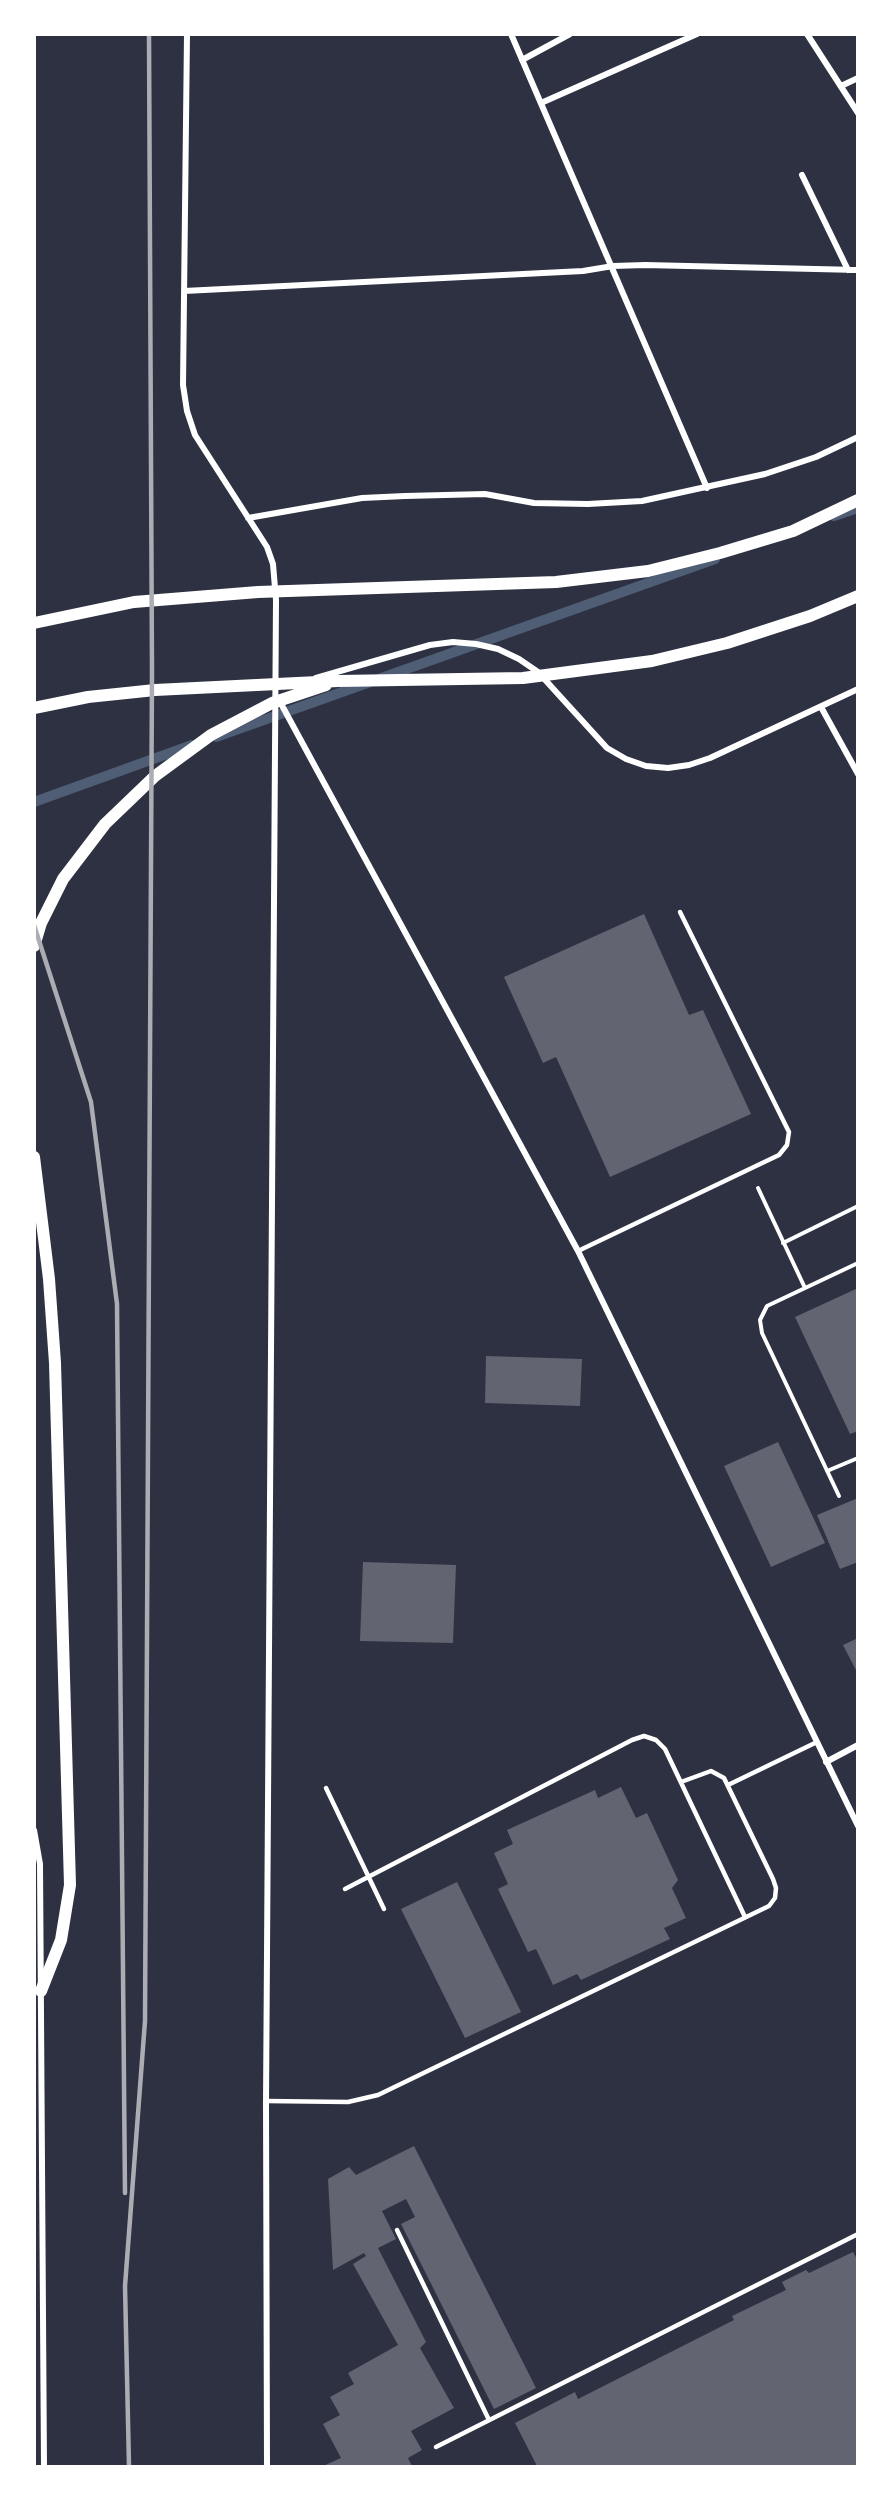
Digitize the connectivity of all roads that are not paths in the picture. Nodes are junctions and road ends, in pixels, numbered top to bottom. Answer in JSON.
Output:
{"nodes":[{"id":1,"x":187,"y":34,"type":"edge"},
{"id":2,"x":511,"y":34,"type":"edge"},
{"id":3,"x":570,"y":34,"type":"edge"},
{"id":4,"x":697,"y":34,"type":"edge"},
{"id":5,"x":807,"y":34,"type":"edge"},
{"id":6,"x":522,"y":60,"type":"junction"},
{"id":7,"x":858,"y":78,"type":"edge"},
{"id":8,"x":841,"y":86,"type":"junction"},
{"id":9,"x":541,"y":103,"type":"junction"},
{"id":10,"x":858,"y":113,"type":"edge"},
{"id":11,"x":802,"y":175,"type":"dead end"},
{"id":12,"x":613,"y":266,"type":"junction"},
{"id":13,"x":848,"y":270,"type":"junction"},
{"id":14,"x":858,"y":270,"type":"edge"},
{"id":15,"x":184,"y":291,"type":"junction"},
{"id":16,"x":858,"y":437,"type":"edge"},
{"id":17,"x":707,"y":488,"type":"junction"},
{"id":18,"x":858,"y":500,"type":"edge"},
{"id":19,"x":248,"y":518,"type":"junction"},
{"id":20,"x":858,"y":596,"type":"edge"},
{"id":21,"x":34,"y":623,"type":"edge"},
{"id":22,"x":338,"y":681,"type":"junction"},
{"id":23,"x":858,"y":689,"type":"edge"},
{"id":24,"x":274,"y":690,"type":"junction"},
{"id":25,"x":820,"y":707,"type":"junction"},
{"id":26,"x":34,"y":708,"type":"edge"},
{"id":27,"x":858,"y":774,"type":"edge"},
{"id":28,"x":680,"y":912,"type":"dead end"},
{"id":29,"x":34,"y":946,"type":"edge"},
{"id":30,"x":34,"y":1157,"type":"edge"},
{"id":31,"x":578,"y":1251,"type":"junction"},
{"id":32,"x":817,"y":1742,"type":"junction"},
{"id":33,"x":858,"y":1745,"type":"edge"},
{"id":34,"x":826,"y":1762,"type":"junction"},
{"id":35,"x":681,"y":1782,"type":"junction"},
{"id":36,"x":728,"y":1785,"type":"junction"},
{"id":37,"x":326,"y":1788,"type":"dead end"},
{"id":38,"x":858,"y":1826,"type":"edge"},
{"id":39,"x":34,"y":1830,"type":"edge"},
{"id":40,"x":368,"y":1877,"type":"junction"},
{"id":41,"x":345,"y":1888,"type":"dead end"},
{"id":42,"x":384,"y":1909,"type":"dead end"},
{"id":43,"x":745,"y":1917,"type":"junction"},
{"id":44,"x":40,"y":1991,"type":"junction"},
{"id":45,"x":266,"y":2101,"type":"junction"},
{"id":46,"x":397,"y":2230,"type":"dead end"},
{"id":47,"x":858,"y":2234,"type":"edge"},
{"id":48,"x":489,"y":2420,"type":"junction"},
{"id":49,"x":436,"y":2447,"type":"dead end"},
{"id":50,"x":44,"y":2466,"type":"edge"},
{"id":51,"x":267,"y":2466,"type":"edge"}],
"edges":[{"from":1,"to":15,"type":"street"},
{"from":2,"to":6,"type":"street"},
{"from":3,"to":6,"type":"street"},
{"from":4,"to":9,"type":"street"},
{"from":5,"to":8,"type":"street"},
{"from":6,"to":9,"type":"street"},
{"from":7,"to":8,"type":"street"},
{"from":8,"to":10,"type":"street"},
{"from":9,"to":12,"type":"street"},
{"from":11,"to":13,"type":"street"},
{"from":12,"to":13,"type":"street"},
{"from":12,"to":15,"type":"street"},
{"from":12,"to":17,"type":"street"},
{"from":13,"to":14,"type":"street"},
{"from":15,"to":19,"type":"street"},
{"from":16,"to":17,"type":"street"},
{"from":17,"to":19,"type":"street"},
{"from":18,"to":21,"type":"main road"},
{"from":19,"to":24,"type":"street"},
{"from":20,"to":22,"type":"main road"},
{"from":22,"to":26,"type":"main road"},
{"from":22,"to":29,"type":"main road"},
{"from":23,"to":25,"type":"street"},
{"from":24,"to":25,"type":"street"},
{"from":24,"to":31,"type":"street"},
{"from":24,"to":45,"type":"street"},
{"from":25,"to":27,"type":"street"},
{"from":28,"to":31,"type":"lane"},
{"from":30,"to":44,"type":"main road"},
{"from":31,"to":32,"type":"street"},
{"from":32,"to":34,"type":"street"},
{"from":32,"to":36,"type":"lane"},
{"from":33,"to":34,"type":"street"},
{"from":34,"to":38,"type":"street"},
{"from":35,"to":36,"type":"lane"},
{"from":35,"to":40,"type":"lane"},
{"from":35,"to":43,"type":"lane"},
{"from":36,"to":43,"type":"lane"},
{"from":37,"to":40,"type":"lane"},
{"from":39,"to":44,"type":"street"},
{"from":40,"to":41,"type":"lane"},
{"from":40,"to":42,"type":"lane"},
{"from":43,"to":45,"type":"lane"},
{"from":44,"to":50,"type":"street"},
{"from":45,"to":51,"type":"street"},
{"from":46,"to":48,"type":"lane"},
{"from":47,"to":48,"type":"lane"},
{"from":48,"to":49,"type":"lane"}]}
